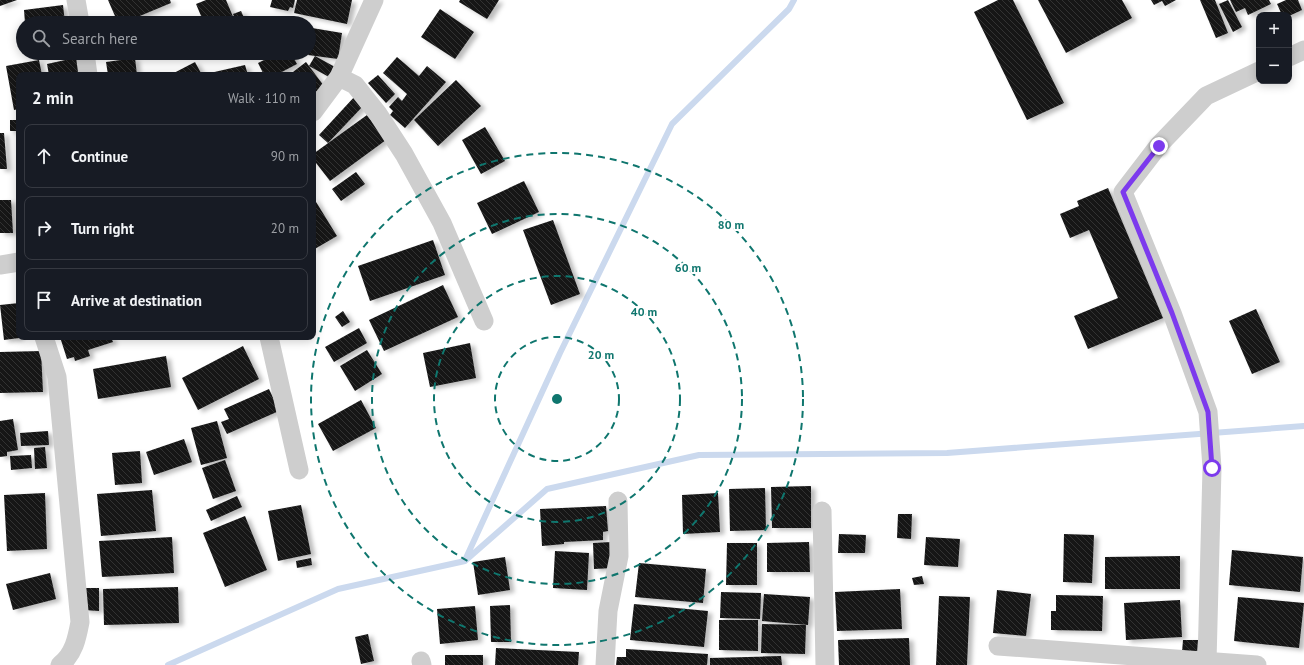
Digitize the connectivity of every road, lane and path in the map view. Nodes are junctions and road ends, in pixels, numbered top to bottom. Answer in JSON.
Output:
{"nodes":[{"id":1,"x":76,"y":0,"type":"edge"},
{"id":2,"x":374,"y":0,"type":"edge"},
{"id":3,"x":79,"y":16,"type":"edge"},
{"id":4,"x":1304,"y":50,"type":"edge"},
{"id":5,"x":1292,"y":56,"type":"edge"},
{"id":6,"x":86,"y":60,"type":"edge"},
{"id":7,"x":88,"y":72,"type":"edge"},
{"id":8,"x":1256,"y":73,"type":"edge"},
{"id":9,"x":339,"y":77,"type":"junction"},
{"id":10,"x":316,"y":108,"type":"edge"},
{"id":11,"x":16,"y":262,"type":"edge"},
{"id":12,"x":0,"y":265,"type":"edge"},
{"id":13,"x":484,"y":321,"type":"dead end"},
{"id":14,"x":45,"y":340,"type":"edge"},
{"id":15,"x":270,"y":340,"type":"edge"},
{"id":16,"x":298,"y":470,"type":"dead end"},
{"id":17,"x":618,"y":501,"type":"dead end"},
{"id":18,"x":822,"y":511,"type":"dead end"},
{"id":19,"x":998,"y":646,"type":"dead end"},
{"id":20,"x":1126,"y":661,"type":"edge"},
{"id":21,"x":1208,"y":662,"type":"junction"},
{"id":22,"x":60,"y":665,"type":"edge"},
{"id":23,"x":605,"y":665,"type":"edge"},
{"id":24,"x":825,"y":665,"type":"edge"},
{"id":25,"x":1257,"y":665,"type":"edge"}],
"edges":[{"from":1,"to":3,"type":"street"},
{"from":2,"to":9,"type":"street"},
{"from":4,"to":5,"type":"street"},
{"from":6,"to":7,"type":"street"},
{"from":8,"to":21,"type":"street"},
{"from":9,"to":10,"type":"street"},
{"from":9,"to":13,"type":"street"},
{"from":11,"to":12,"type":"street"},
{"from":14,"to":22,"type":"street"},
{"from":15,"to":16,"type":"street"},
{"from":17,"to":23,"type":"street"},
{"from":18,"to":24,"type":"street"},
{"from":19,"to":20,"type":"street"},
{"from":20,"to":21,"type":"street"},
{"from":21,"to":25,"type":"street"}]}
